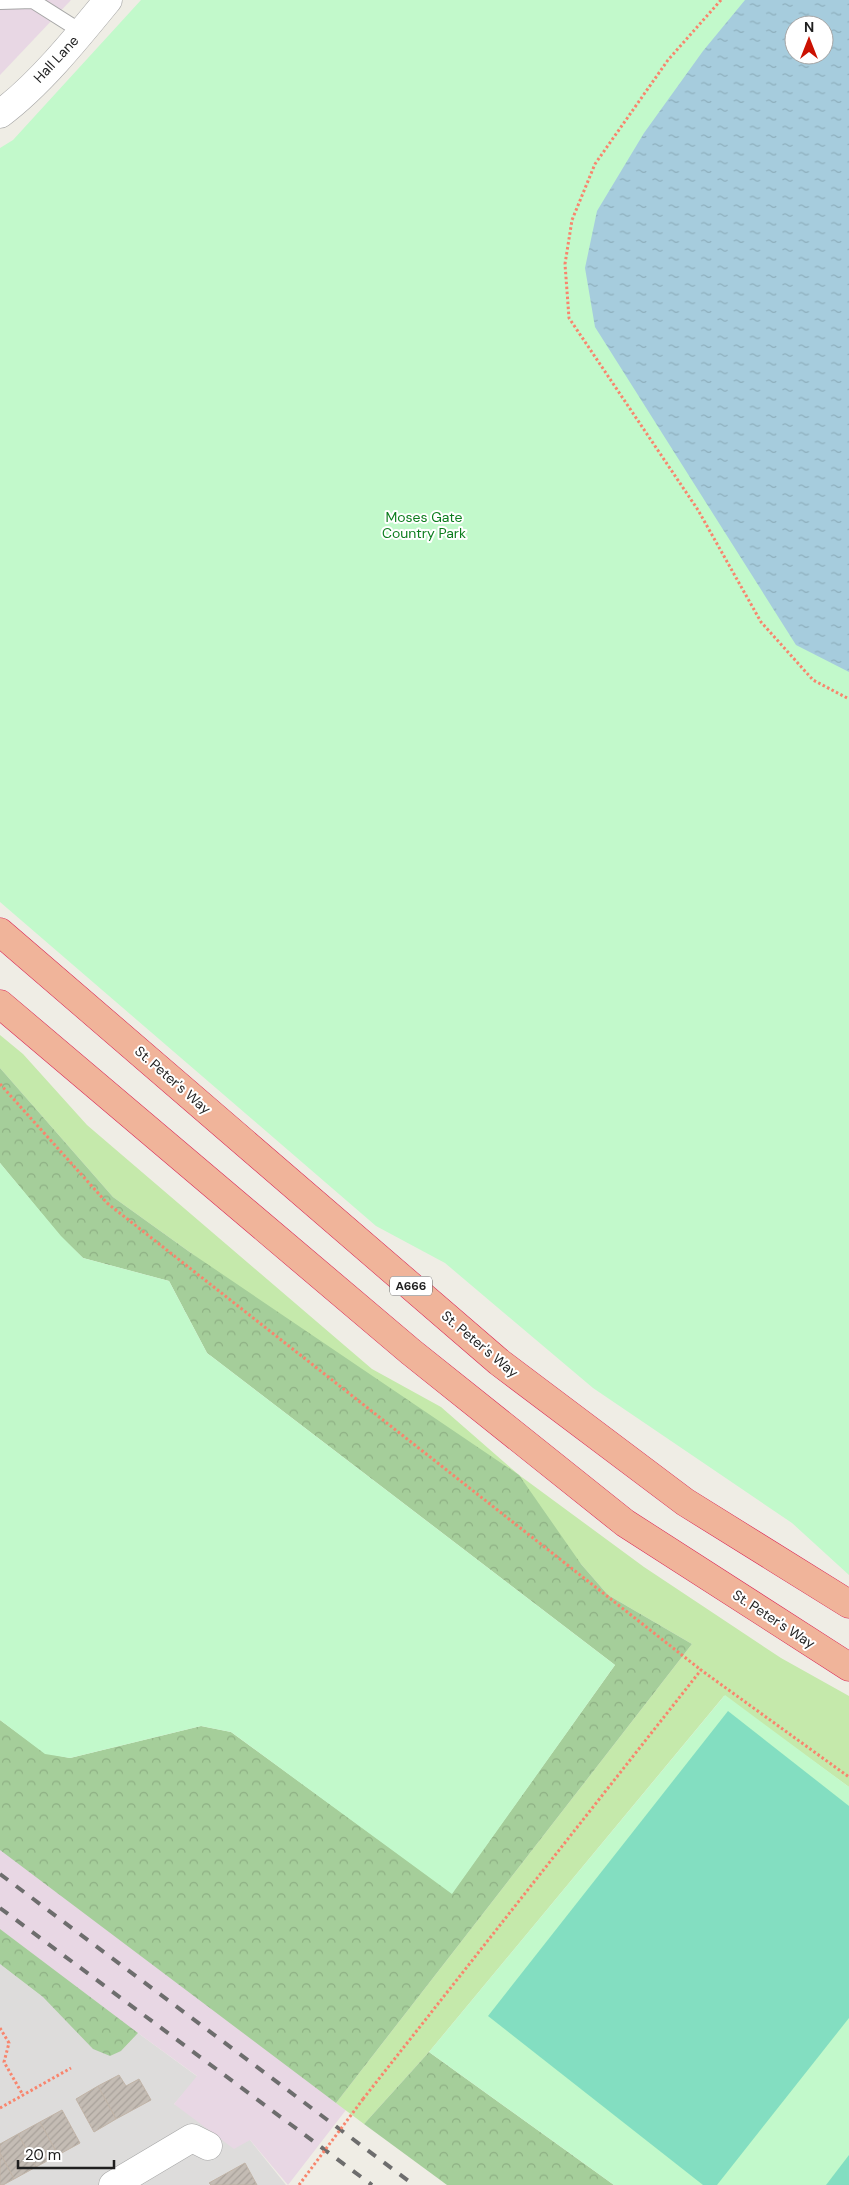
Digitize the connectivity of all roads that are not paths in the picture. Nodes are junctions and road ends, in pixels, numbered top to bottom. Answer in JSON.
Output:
{"nodes":[{"id":1,"x":108,"y":0,"type":"edge"},
{"id":2,"x":32,"y":1,"type":"edge"},
{"id":3,"x":0,"y":2,"type":"edge"},
{"id":4,"x":82,"y":32,"type":"junction"},
{"id":5,"x":0,"y":114,"type":"edge"},
{"id":6,"x":0,"y":932,"type":"edge"},
{"id":7,"x":0,"y":1004,"type":"edge"},
{"id":8,"x":849,"y":1604,"type":"edge"},
{"id":9,"x":849,"y":1667,"type":"edge"},
{"id":10,"x":188,"y":2137,"type":"dead end"},
{"id":11,"x":113,"y":2185,"type":"edge"}],
"edges":[{"from":1,"to":4,"type":"street","name":"Hall Lane"},
{"from":2,"to":3,"type":"lane"},
{"from":2,"to":4,"type":"lane"},
{"from":4,"to":5,"type":"street","name":"Hall Lane"},
{"from":6,"to":8,"type":"highway","name":"St. Peter's Way","number":"A666"},
{"from":7,"to":9,"type":"highway","name":"St. Peter's Way"},
{"from":10,"to":11,"type":"street"}]}
